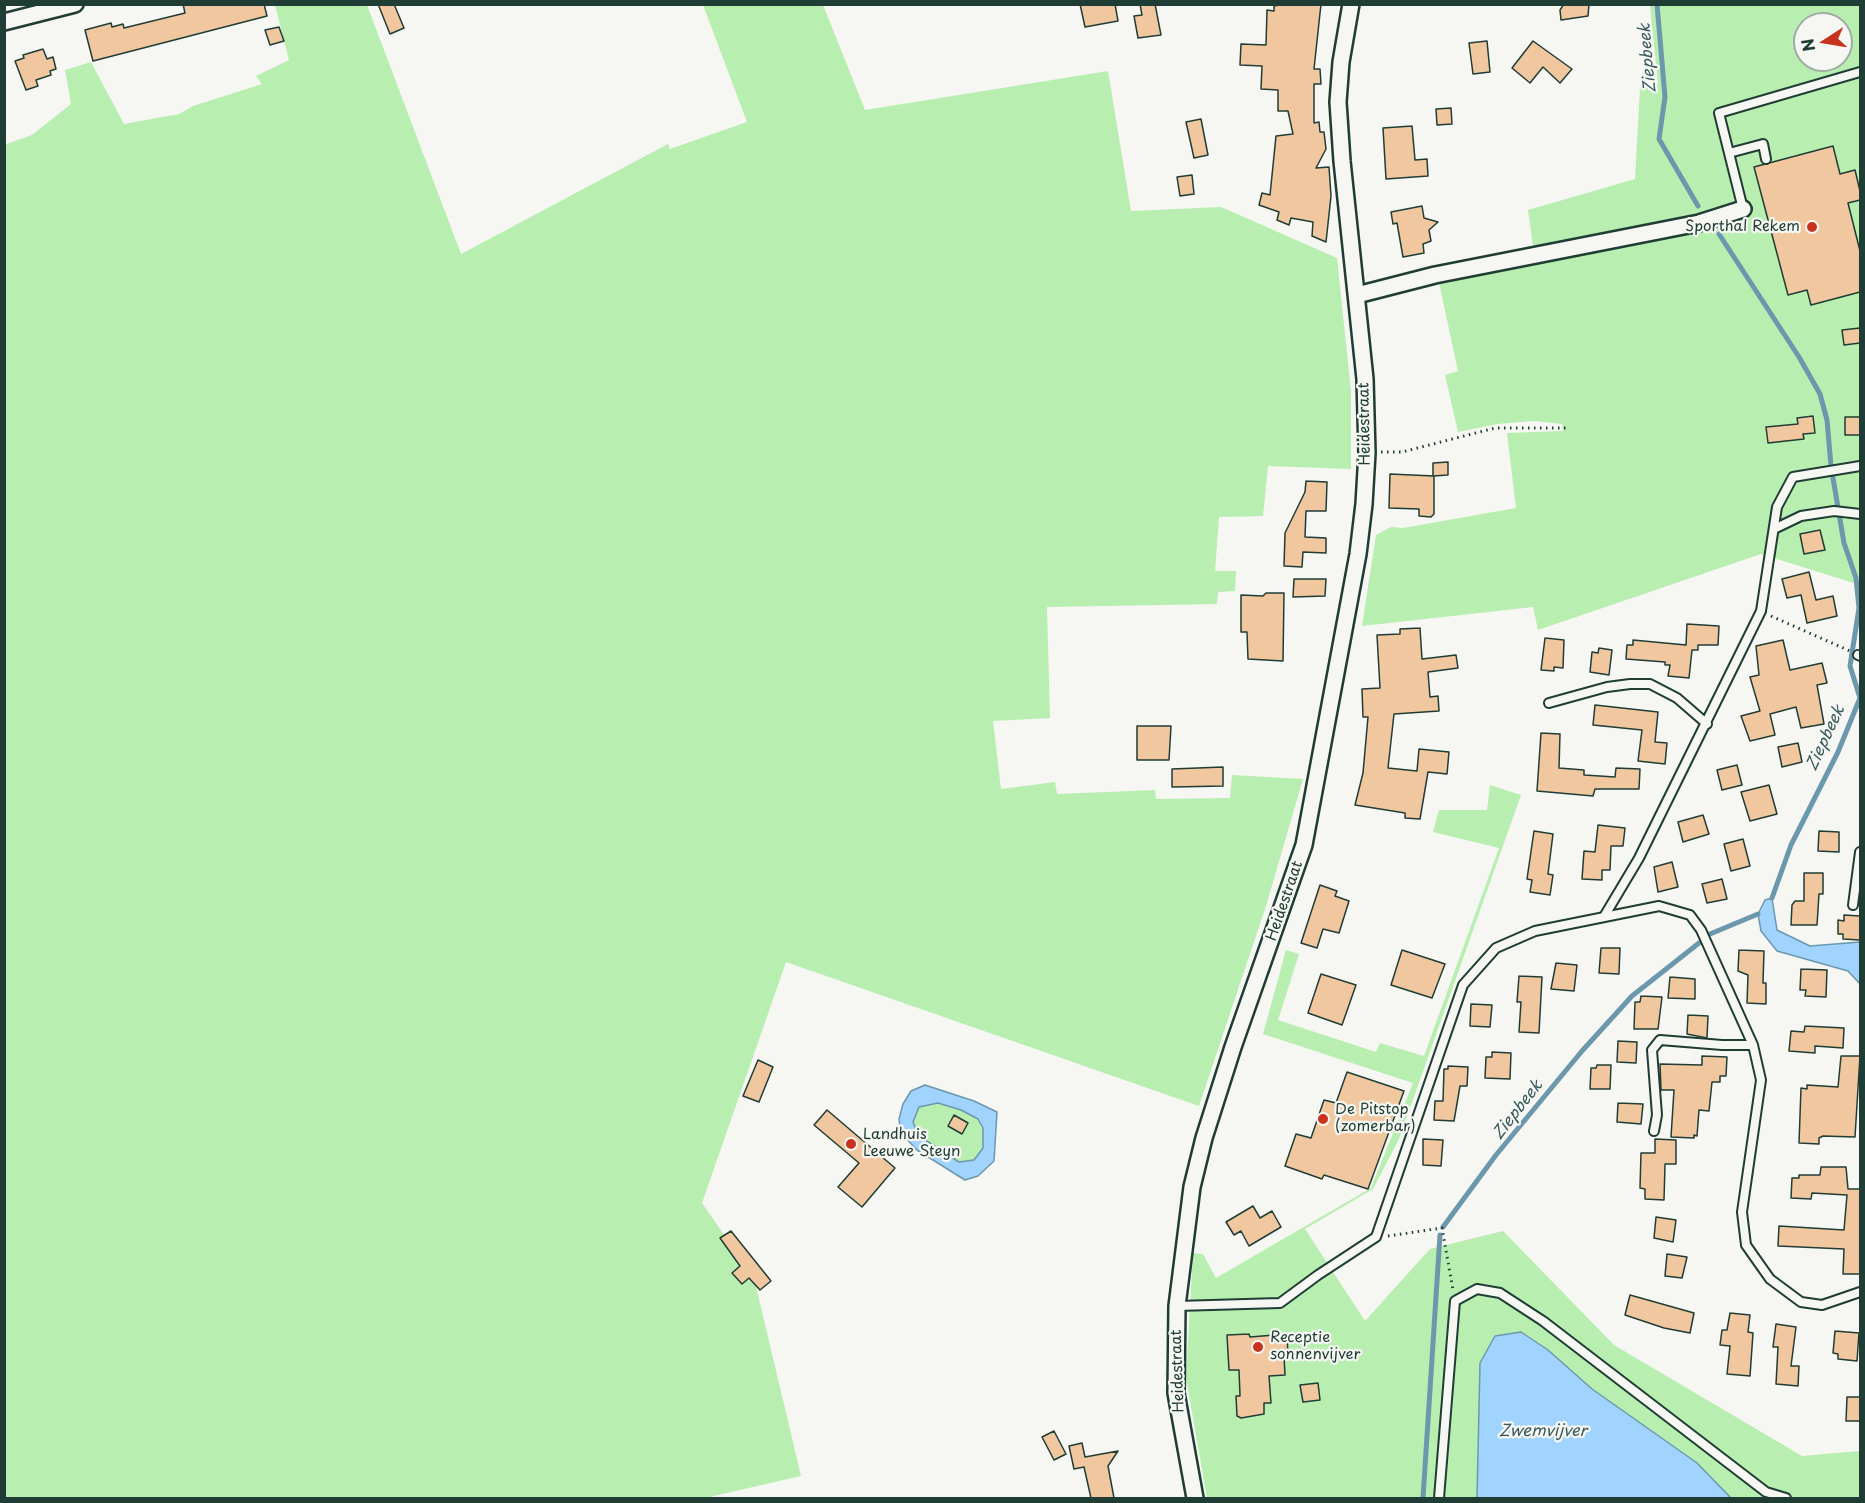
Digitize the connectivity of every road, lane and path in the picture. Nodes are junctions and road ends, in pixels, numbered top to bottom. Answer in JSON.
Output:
{"nodes":[{"id":1,"x":75,"y":4,"type":"edge"},
{"id":2,"x":1351,"y":4,"type":"edge"},
{"id":3,"x":4,"y":22,"type":"edge"},
{"id":4,"x":1860,"y":72,"type":"edge"},
{"id":5,"x":1729,"y":153,"type":"junction"},
{"id":6,"x":1766,"y":159,"type":"dead end"},
{"id":7,"x":1743,"y":209,"type":"joint"},
{"id":8,"x":1357,"y":295,"type":"junction"},
{"id":9,"x":1567,"y":428,"type":"dead end"},
{"id":10,"x":1367,"y":453,"type":"junction"},
{"id":11,"x":1860,"y":466,"type":"edge"},
{"id":12,"x":1860,"y":514,"type":"edge"},
{"id":13,"x":1774,"y":529,"type":"junction"},
{"id":14,"x":1761,"y":611,"type":"junction"},
{"id":15,"x":1859,"y":655,"type":"edge"},
{"id":16,"x":1549,"y":703,"type":"dead end"},
{"id":17,"x":1707,"y":724,"type":"junction"},
{"id":18,"x":1860,"y":852,"type":"edge"},
{"id":19,"x":1853,"y":905,"type":"dead end"},
{"id":20,"x":1605,"y":915,"type":"junction"},
{"id":21,"x":1753,"y":1045,"type":"junction"},
{"id":22,"x":1654,"y":1131,"type":"dead end"},
{"id":23,"x":1376,"y":1237,"type":"junction"},
{"id":24,"x":1860,"y":1292,"type":"edge"},
{"id":25,"x":1455,"y":1301,"type":"junction"},
{"id":26,"x":1177,"y":1306,"type":"junction"},
{"id":27,"x":1195,"y":1498,"type":"edge"},
{"id":28,"x":1439,"y":1498,"type":"edge"},
{"id":29,"x":1786,"y":1498,"type":"edge"}],
"edges":[{"from":1,"to":3,"type":"street"},
{"from":2,"to":8,"type":"street","name":"Heidestraat"},
{"from":4,"to":5,"type":"lane"},
{"from":5,"to":6,"type":"lane"},
{"from":5,"to":7,"type":"lane"},
{"from":7,"to":8,"type":"street"},
{"from":8,"to":10,"type":"street","name":"Heidestraat"},
{"from":9,"to":10,"type":"path"},
{"from":10,"to":26,"type":"street","name":"Heidestraat"},
{"from":11,"to":13,"type":"lane"},
{"from":12,"to":13,"type":"lane"},
{"from":13,"to":14,"type":"lane"},
{"from":14,"to":15,"type":"path"},
{"from":14,"to":17,"type":"lane"},
{"from":16,"to":17,"type":"lane"},
{"from":17,"to":20,"type":"lane"},
{"from":18,"to":19,"type":"lane"},
{"from":20,"to":21,"type":"lane"},
{"from":20,"to":23,"type":"lane"},
{"from":21,"to":22,"type":"lane"},
{"from":21,"to":24,"type":"lane"},
{"from":23,"to":25,"type":"path"},
{"from":23,"to":26,"type":"lane"},
{"from":25,"to":28,"type":"lane"},
{"from":25,"to":29,"type":"lane"},
{"from":26,"to":27,"type":"street","name":"Heidestraat"}]}
